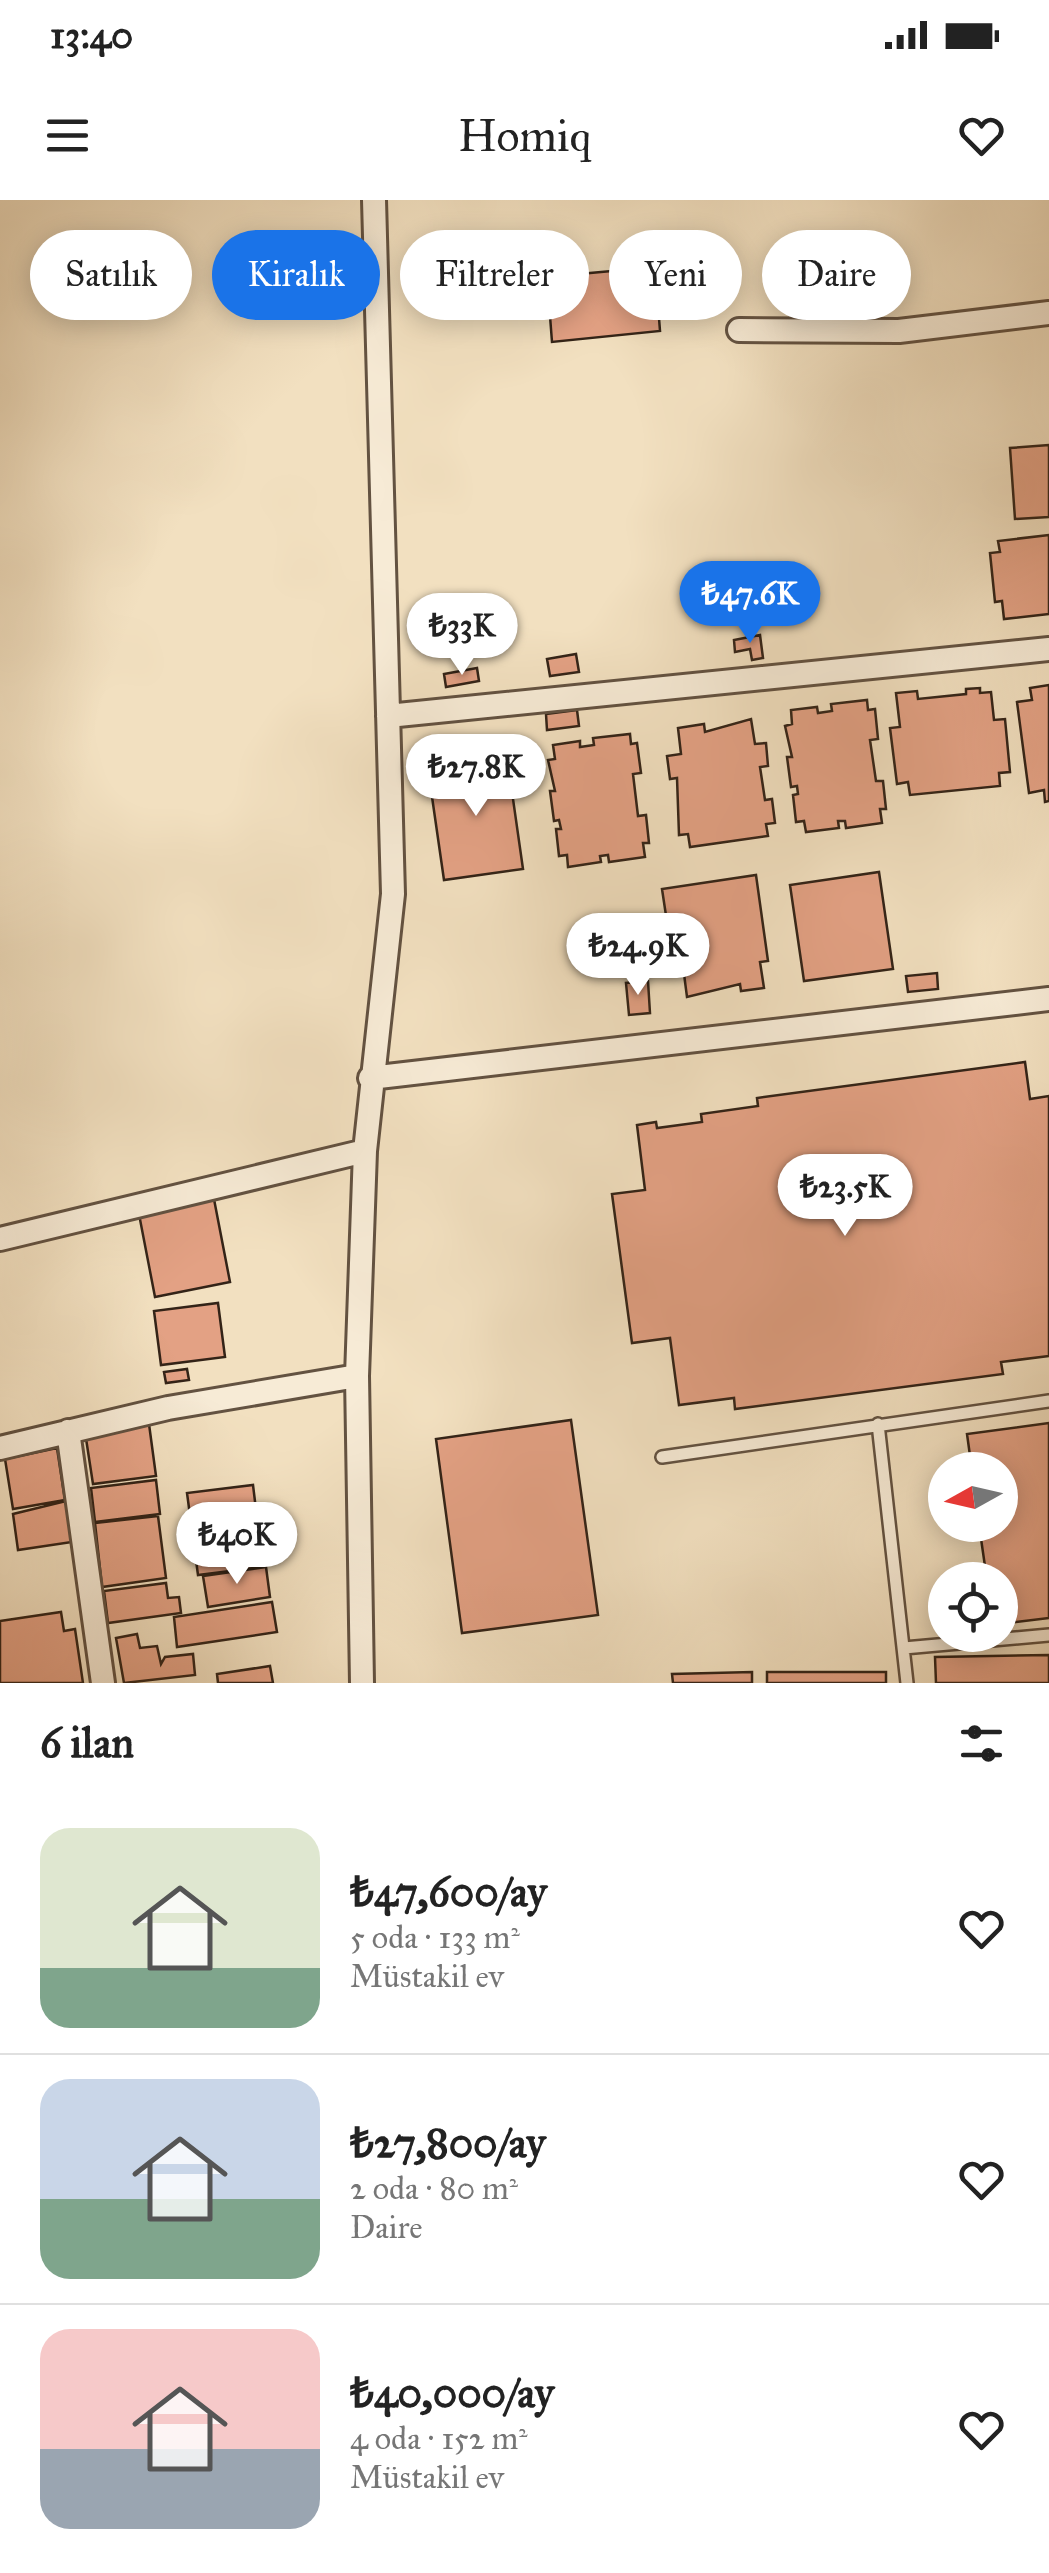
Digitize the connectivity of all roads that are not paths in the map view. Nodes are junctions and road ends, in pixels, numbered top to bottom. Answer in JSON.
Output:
{"nodes":[{"id":1,"x":374,"y":200,"type":"edge"},
{"id":2,"x":1049,"y":313,"type":"edge"},
{"id":3,"x":739,"y":330,"type":"dead end"},
{"id":4,"x":1049,"y":650,"type":"edge"},
{"id":5,"x":388,"y":716,"type":"junction"},
{"id":6,"x":1049,"y":999,"type":"edge"},
{"id":7,"x":370,"y":1078,"type":"junction"},
{"id":8,"x":365,"y":1151,"type":"junction"},
{"id":9,"x":0,"y":1239,"type":"edge"},
{"id":10,"x":357,"y":1376,"type":"junction"},
{"id":11,"x":1049,"y":1401,"type":"edge"},
{"id":12,"x":878,"y":1424,"type":"junction"},
{"id":13,"x":68,"y":1430,"type":"junction"},
{"id":14,"x":0,"y":1448,"type":"edge"},
{"id":15,"x":662,"y":1457,"type":"dead end"},
{"id":16,"x":1049,"y":1635,"type":"edge"},
{"id":17,"x":904,"y":1648,"type":"junction"},
{"id":18,"x":102,"y":1683,"type":"edge"},
{"id":19,"x":362,"y":1683,"type":"edge"},
{"id":20,"x":907,"y":1683,"type":"edge"}],
"edges":[{"from":1,"to":5,"type":"street"},
{"from":2,"to":3,"type":"street"},
{"from":4,"to":5,"type":"street"},
{"from":5,"to":7,"type":"street"},
{"from":6,"to":7,"type":"street"},
{"from":7,"to":8,"type":"street"},
{"from":8,"to":9,"type":"street"},
{"from":8,"to":10,"type":"street"},
{"from":10,"to":13,"type":"street"},
{"from":10,"to":19,"type":"street"},
{"from":11,"to":12,"type":"lane"},
{"from":12,"to":15,"type":"lane"},
{"from":12,"to":17,"type":"lane"},
{"from":13,"to":14,"type":"street"},
{"from":13,"to":18,"type":"street"},
{"from":16,"to":17,"type":"lane"},
{"from":17,"to":20,"type":"lane"}]}
